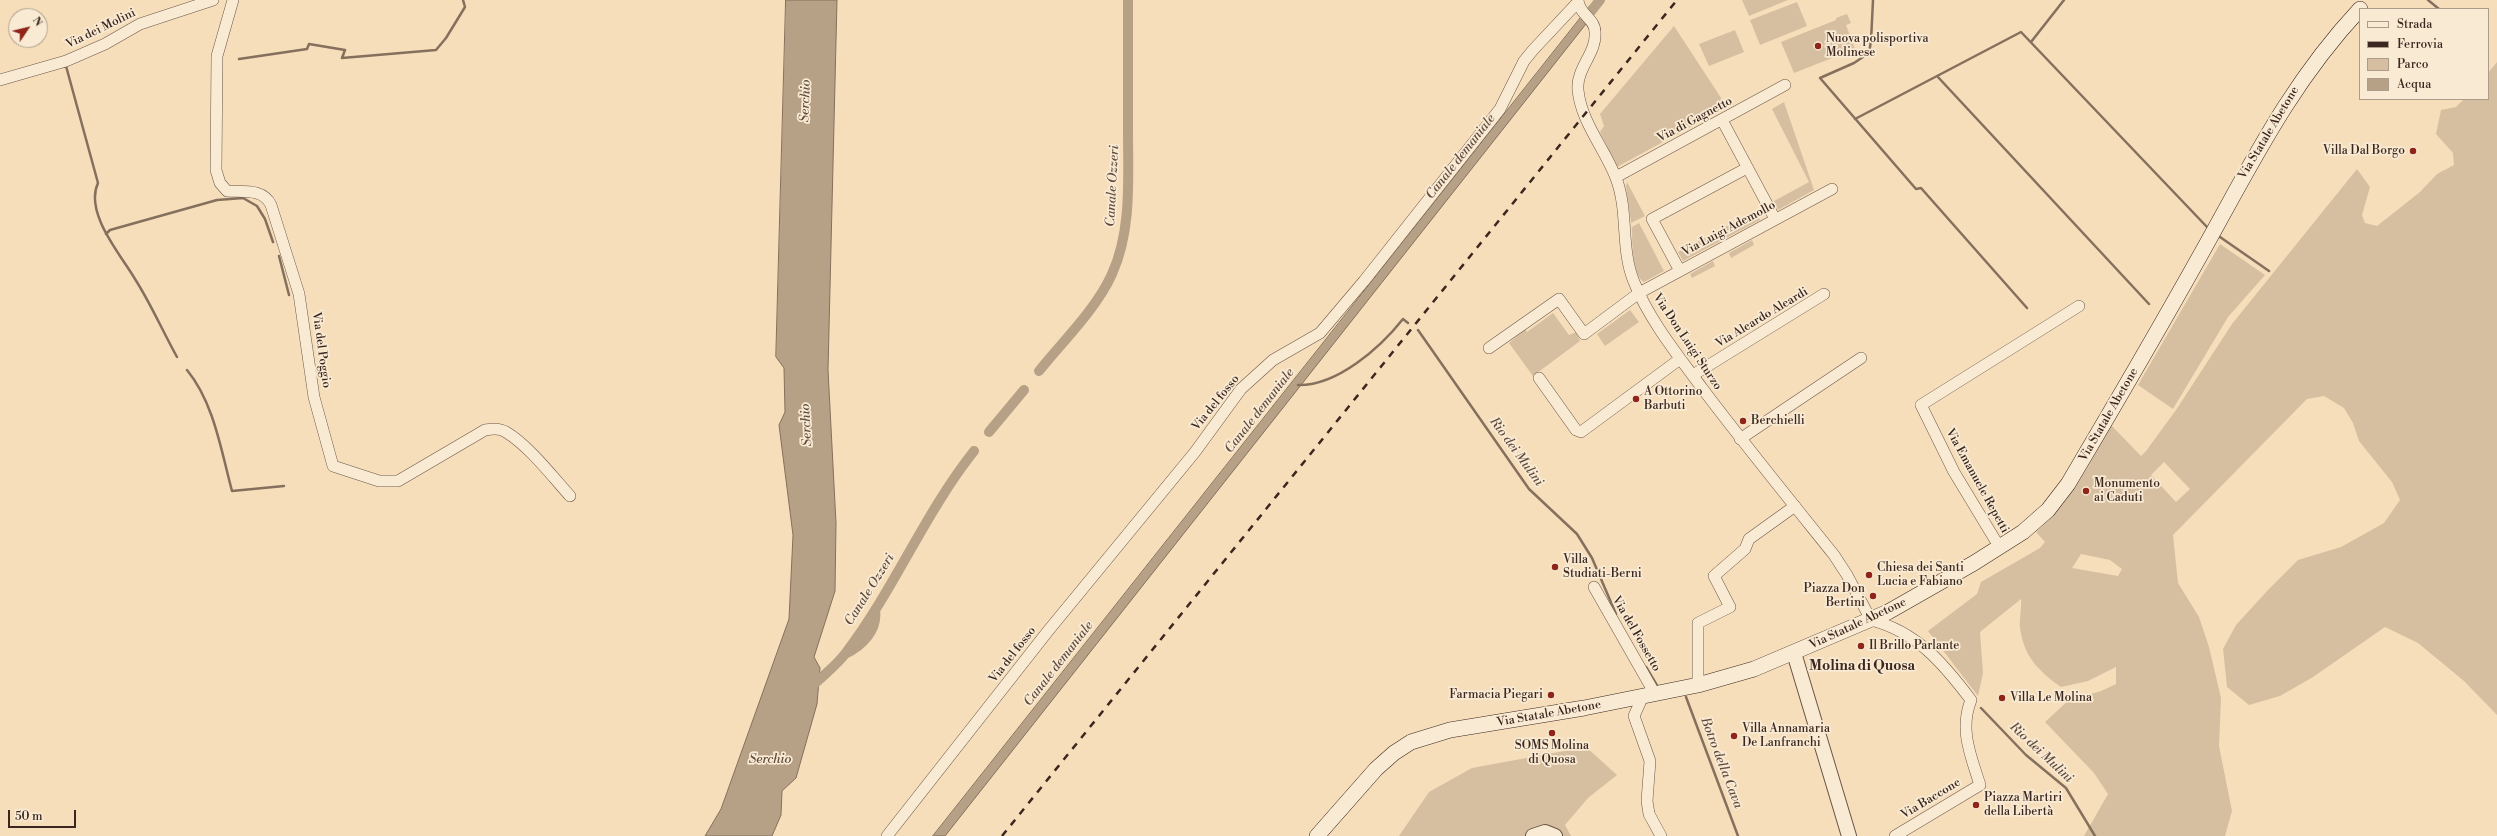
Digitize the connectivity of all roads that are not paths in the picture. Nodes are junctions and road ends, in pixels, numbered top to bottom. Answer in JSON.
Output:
{"nodes":[{"id":1,"x":213,"y":0,"type":"edge"},
{"id":2,"x":233,"y":0,"type":"edge"},
{"id":3,"x":2368,"y":0,"type":"edge"},
{"id":4,"x":1579,"y":5,"type":"edge"},
{"id":5,"x":2361,"y":8,"type":"edge"},
{"id":6,"x":2359,"y":10,"type":"edge"},
{"id":7,"x":0,"y":80,"type":"edge"},
{"id":8,"x":1785,"y":85,"type":"dead end"},
{"id":9,"x":1722,"y":120,"type":"junction"},
{"id":10,"x":1748,"y":168,"type":"junction"},
{"id":11,"x":1616,"y":177,"type":"junction"},
{"id":12,"x":1832,"y":189,"type":"dead end"},
{"id":13,"x":1775,"y":219,"type":"junction"},
{"id":14,"x":1680,"y":270,"type":"junction"},
{"id":15,"x":1638,"y":293,"type":"junction"},
{"id":16,"x":1824,"y":294,"type":"dead end"},
{"id":17,"x":2079,"y":306,"type":"dead end"},
{"id":18,"x":1489,"y":348,"type":"dead end"},
{"id":19,"x":1861,"y":358,"type":"dead end"},
{"id":20,"x":1680,"y":359,"type":"junction"},
{"id":21,"x":1693,"y":375,"type":"junction"},
{"id":22,"x":1540,"y":378,"type":"dead end"},
{"id":23,"x":1740,"y":439,"type":"junction"},
{"id":24,"x":570,"y":496,"type":"dead end"},
{"id":25,"x":1794,"y":506,"type":"junction"},
{"id":26,"x":2000,"y":548,"type":"junction"},
{"id":27,"x":1594,"y":587,"type":"dead end"},
{"id":28,"x":1871,"y":620,"type":"junction"},
{"id":29,"x":1794,"y":653,"type":"junction"},
{"id":30,"x":1698,"y":685,"type":"junction"},
{"id":31,"x":1649,"y":695,"type":"junction"},
{"id":32,"x":886,"y":836,"type":"edge"},
{"id":33,"x":1317,"y":836,"type":"edge"},
{"id":34,"x":1533,"y":836,"type":"edge"},
{"id":35,"x":1555,"y":836,"type":"edge"},
{"id":36,"x":1662,"y":836,"type":"edge"},
{"id":37,"x":1849,"y":836,"type":"edge"},
{"id":38,"x":1894,"y":836,"type":"edge"}],
"edges":[{"from":1,"to":7,"type":"street","name":"Via dei Molini"},
{"from":2,"to":24,"type":"street","name":"Via del Poggio"},
{"from":3,"to":5,"type":"main road","name":"Via Statale Abetone"},
{"from":4,"to":11,"type":"street","name":"Via Don Luigi Sturzo"},
{"from":4,"to":32,"type":"street","name":"Via del fosso"},
{"from":6,"to":26,"type":"main road","name":"Via Statale Abetone"},
{"from":8,"to":9,"type":"street","name":"Via di Gagnetto"},
{"from":9,"to":10,"type":"street"},
{"from":9,"to":11,"type":"street","name":"Via di Gagnetto"},
{"from":10,"to":13,"type":"street"},
{"from":10,"to":14,"type":"street"},
{"from":11,"to":15,"type":"street","name":"Via Don Luigi Sturzo"},
{"from":12,"to":13,"type":"street","name":"Via Luigi Ademollo"},
{"from":13,"to":14,"type":"street","name":"Via Luigi Ademollo"},
{"from":14,"to":15,"type":"street","name":"Via Luigi Ademollo"},
{"from":15,"to":18,"type":"street","name":"Via Luigi Ademollo"},
{"from":15,"to":20,"type":"street","name":"Via Don Luigi Sturzo"},
{"from":16,"to":21,"type":"street","name":"Via Aleardo Aleardi"},
{"from":17,"to":26,"type":"street","name":"Via Emanuele Repetti"},
{"from":19,"to":23,"type":"street"},
{"from":20,"to":21,"type":"street","name":"Via Don Luigi Sturzo"},
{"from":20,"to":22,"type":"street"},
{"from":21,"to":23,"type":"street","name":"Via Don Luigi Sturzo"},
{"from":23,"to":25,"type":"street","name":"Via Don Luigi Sturzo"},
{"from":25,"to":28,"type":"street","name":"Via Don Luigi Sturzo"},
{"from":25,"to":30,"type":"street"},
{"from":26,"to":28,"type":"main road","name":"Via Statale Abetone"},
{"from":27,"to":31,"type":"street","name":"Via del Fossetto"},
{"from":28,"to":29,"type":"main road","name":"Via Statale Abetone"},
{"from":28,"to":38,"type":"street","name":"Via Baccone"},
{"from":29,"to":30,"type":"main road","name":"Via Statale Abetone"},
{"from":29,"to":37,"type":"street"},
{"from":30,"to":31,"type":"main road","name":"Via Statale Abetone"},
{"from":31,"to":33,"type":"main road","name":"Via Statale Abetone"},
{"from":31,"to":36,"type":"street"},
{"from":34,"to":35,"type":"street"}]}
